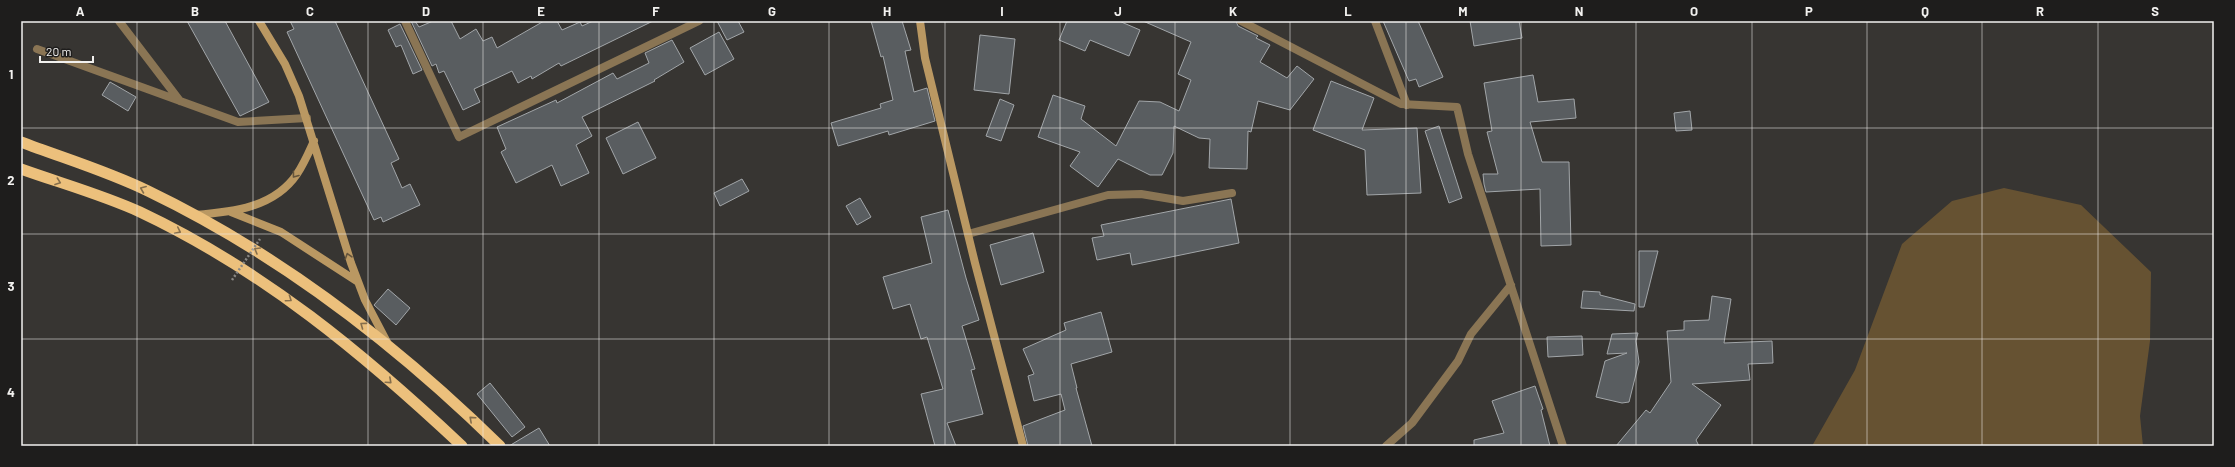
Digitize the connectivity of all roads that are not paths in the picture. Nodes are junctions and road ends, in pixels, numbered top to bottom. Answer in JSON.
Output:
{"nodes":[{"id":1,"x":119,"y":21,"type":"edge"},
{"id":2,"x":259,"y":21,"type":"edge"},
{"id":3,"x":405,"y":21,"type":"edge"},
{"id":4,"x":699,"y":21,"type":"edge"},
{"id":5,"x":920,"y":21,"type":"edge"},
{"id":6,"x":1241,"y":21,"type":"edge"},
{"id":7,"x":1375,"y":21,"type":"edge"},
{"id":8,"x":36,"y":49,"type":"dead end"},
{"id":9,"x":180,"y":101,"type":"junction"},
{"id":10,"x":1407,"y":105,"type":"junction"},
{"id":11,"x":307,"y":118,"type":"junction"},
{"id":12,"x":314,"y":141,"type":"junction"},
{"id":13,"x":21,"y":142,"type":"edge"},
{"id":14,"x":21,"y":169,"type":"edge"},
{"id":15,"x":1232,"y":193,"type":"dead end"},
{"id":16,"x":231,"y":212,"type":"junction"},
{"id":17,"x":195,"y":215,"type":"junction"},
{"id":18,"x":968,"y":234,"type":"junction"},
{"id":19,"x":358,"y":282,"type":"junction"},
{"id":20,"x":1511,"y":285,"type":"junction"},
{"id":21,"x":387,"y":342,"type":"junction"},
{"id":22,"x":461,"y":445,"type":"edge"},
{"id":23,"x":500,"y":446,"type":"edge"},
{"id":24,"x":1023,"y":446,"type":"edge"},
{"id":25,"x":1386,"y":446,"type":"edge"},
{"id":26,"x":1563,"y":446,"type":"edge"}],
"edges":[{"from":1,"to":9,"type":"street"},
{"from":2,"to":11,"type":"main road"},
{"from":3,"to":4,"type":"street"},
{"from":5,"to":18,"type":"main road"},
{"from":6,"to":10,"type":"street"},
{"from":7,"to":10,"type":"street"},
{"from":8,"to":9,"type":"street"},
{"from":9,"to":11,"type":"street"},
{"from":10,"to":20,"type":"street"},
{"from":11,"to":12,"type":"main road"},
{"from":12,"to":16,"type":"main road","one_way":true},
{"from":19,"to":12,"type":"main road","one_way":true},
{"from":17,"to":13,"type":"highway","one_way":true},
{"from":14,"to":22,"type":"highway","one_way":true},
{"from":15,"to":18,"type":"street"},
{"from":16,"to":17,"type":"main road"},
{"from":16,"to":19,"type":"main road"},
{"from":21,"to":17,"type":"highway","one_way":true},
{"from":18,"to":24,"type":"main road"},
{"from":19,"to":21,"type":"main road"},
{"from":20,"to":25,"type":"street"},
{"from":20,"to":26,"type":"street"},
{"from":23,"to":21,"type":"highway","one_way":true}]}
